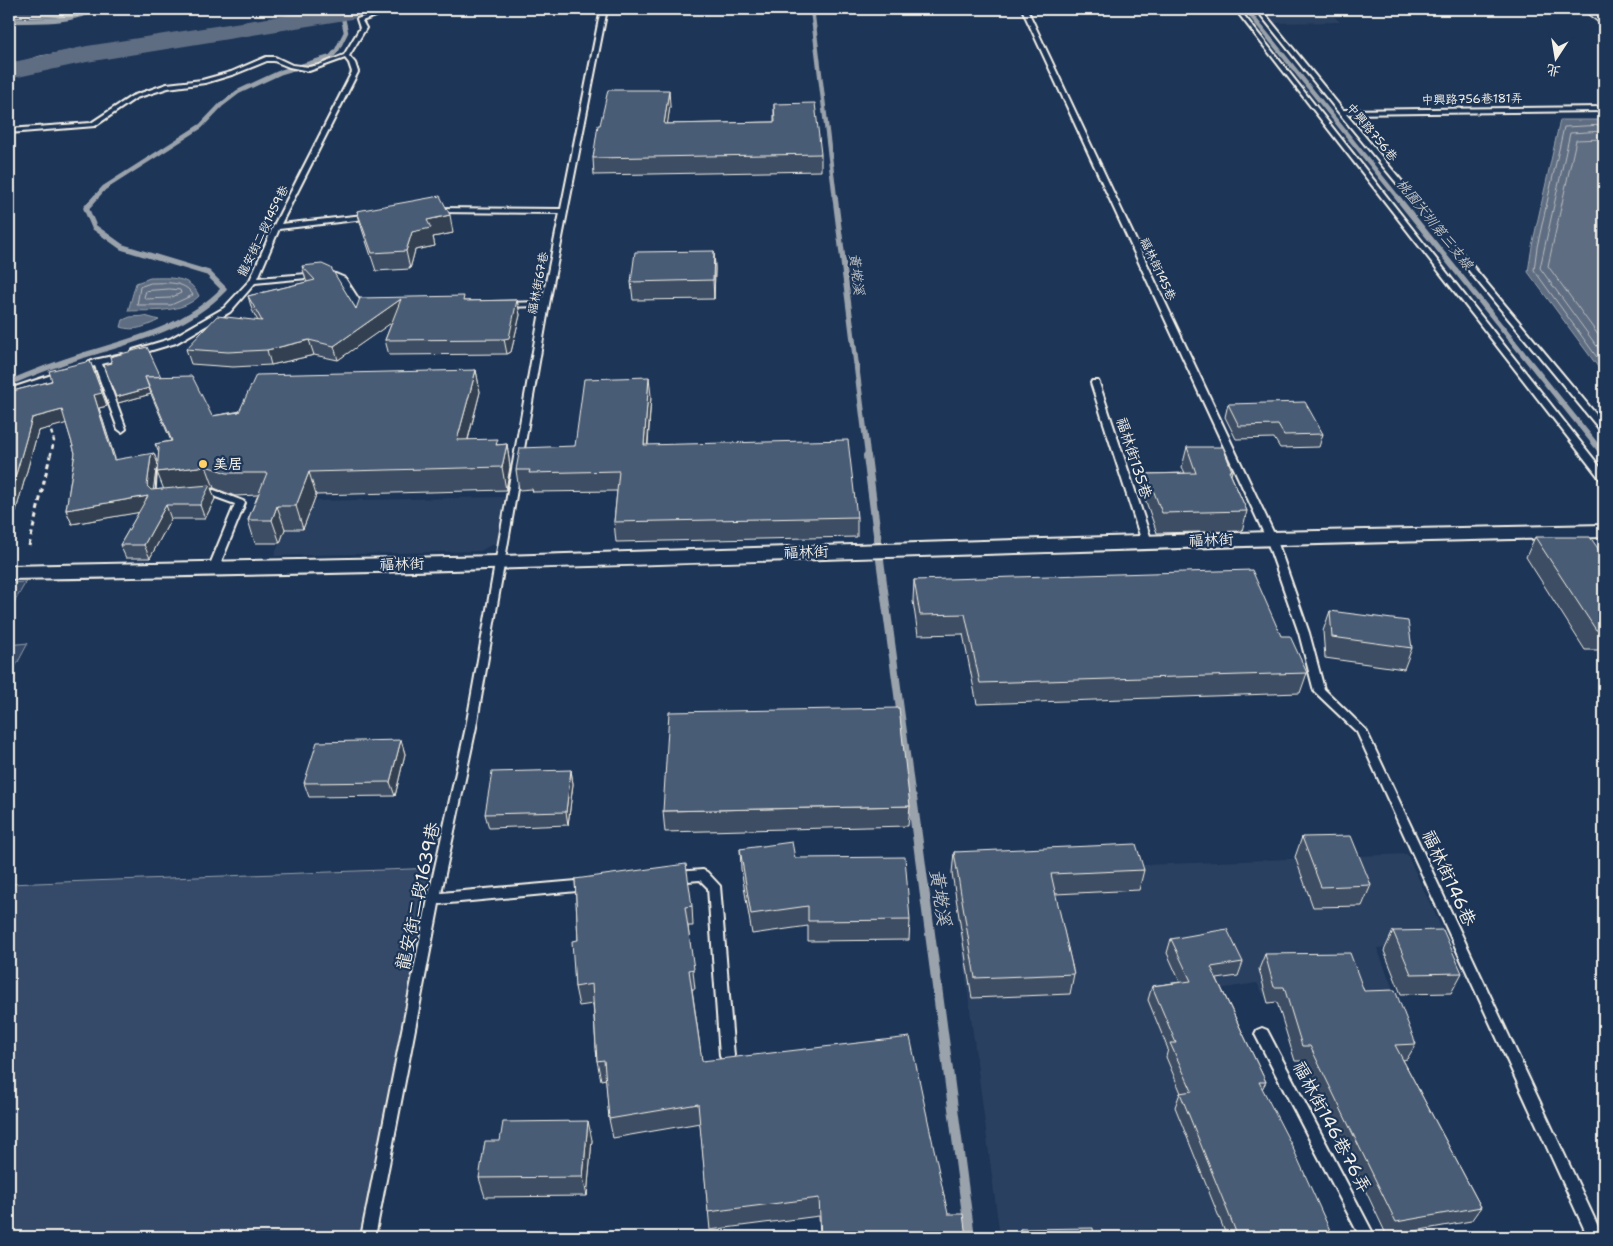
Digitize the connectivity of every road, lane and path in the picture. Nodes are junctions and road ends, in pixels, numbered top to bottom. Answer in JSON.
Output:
{"nodes":[{"id":1,"x":410,"y":9,"type":"edge"},
{"id":2,"x":420,"y":9,"type":"edge"},
{"id":3,"x":604,"y":9,"type":"edge"},
{"id":4,"x":1024,"y":9,"type":"edge"},
{"id":5,"x":1237,"y":9,"type":"edge"},
{"id":6,"x":1259,"y":9,"type":"edge"},
{"id":7,"x":1589,"y":9,"type":"edge"},
{"id":8,"x":1604,"y":19,"type":"edge"},
{"id":9,"x":346,"y":56,"type":"junction"},
{"id":10,"x":1604,"y":109,"type":"edge"},
{"id":11,"x":1341,"y":112,"type":"junction"},
{"id":12,"x":9,"y":131,"type":"edge"},
{"id":13,"x":428,"y":210,"type":"edge"},
{"id":14,"x":564,"y":211,"type":"junction"},
{"id":15,"x":380,"y":216,"type":"edge"},
{"id":16,"x":276,"y":227,"type":"junction"},
{"id":17,"x":253,"y":281,"type":"junction"},
{"id":18,"x":545,"y":304,"type":"junction"},
{"id":19,"x":497,"y":305,"type":"edge"},
{"id":20,"x":380,"y":308,"type":"edge"},
{"id":21,"x":97,"y":362,"type":"junction"},
{"id":22,"x":1095,"y":383,"type":"dead end"},
{"id":23,"x":9,"y":392,"type":"edge"},
{"id":24,"x":49,"y":424,"type":"edge"},
{"id":25,"x":122,"y":428,"type":"dead end"},
{"id":26,"x":1604,"y":429,"type":"edge"},
{"id":27,"x":162,"y":470,"type":"edge"},
{"id":28,"x":1604,"y":478,"type":"edge"},
{"id":29,"x":187,"y":497,"type":"edge"},
{"id":30,"x":169,"y":499,"type":"edge"},
{"id":31,"x":1604,"y":531,"type":"edge"},
{"id":32,"x":1271,"y":538,"type":"junction"},
{"id":33,"x":1148,"y":542,"type":"junction"},
{"id":34,"x":29,"y":546,"type":"dead end"},
{"id":35,"x":498,"y":562,"type":"junction"},
{"id":36,"x":214,"y":567,"type":"junction"},
{"id":37,"x":9,"y":573,"type":"edge"},
{"id":38,"x":663,"y":878,"type":"edge"},
{"id":39,"x":603,"y":884,"type":"edge"},
{"id":40,"x":434,"y":899,"type":"junction"},
{"id":41,"x":1262,"y":1034,"type":"dead end"},
{"id":42,"x":727,"y":1056,"type":"edge"},
{"id":43,"x":368,"y":1237,"type":"edge"},
{"id":44,"x":1368,"y":1237,"type":"edge"},
{"id":45,"x":1596,"y":1237,"type":"edge"}],
"edges":[{"from":1,"to":2,"type":"lane"},
{"from":1,"to":9,"type":"lane"},
{"from":3,"to":14,"type":"lane","name":"福林街67巷"},
{"from":4,"to":32,"type":"lane","name":"福林街145巷"},
{"from":5,"to":28,"type":"lane"},
{"from":6,"to":11,"type":"lane","name":"中興路756巷"},
{"from":7,"to":8,"type":"street"},
{"from":9,"to":12,"type":"lane"},
{"from":9,"to":16,"type":"lane","name":"龍安街二段1459巷"},
{"from":10,"to":11,"type":"lane","name":"中興路756巷181弄"},
{"from":11,"to":26,"type":"lane","name":"中興路756巷"},
{"from":13,"to":14,"type":"lane"},
{"from":14,"to":18,"type":"lane","name":"福林街67巷"},
{"from":15,"to":16,"type":"lane"},
{"from":16,"to":17,"type":"lane","name":"龍安街二段1459巷"},
{"from":17,"to":20,"type":"lane"},
{"from":17,"to":21,"type":"lane","name":"龍安街二段1459巷"},
{"from":18,"to":19,"type":"lane"},
{"from":18,"to":35,"type":"lane","name":"福林街67巷"},
{"from":21,"to":23,"type":"lane","name":"龍安街二段1459巷"},
{"from":21,"to":25,"type":"lane"},
{"from":22,"to":33,"type":"lane","name":"福林街135巷"},
{"from":24,"to":34,"type":"path"},
{"from":27,"to":30,"type":"lane"},
{"from":29,"to":36,"type":"lane"},
{"from":31,"to":32,"type":"street","name":"福林街"},
{"from":32,"to":33,"type":"street","name":"福林街"},
{"from":32,"to":45,"type":"lane","name":"福林街146巷"},
{"from":33,"to":35,"type":"street","name":"福林街"},
{"from":35,"to":36,"type":"street","name":"福林街"},
{"from":35,"to":40,"type":"lane","name":"龍安街二段1639巷"},
{"from":36,"to":37,"type":"street","name":"福林街"},
{"from":38,"to":42,"type":"lane"},
{"from":39,"to":40,"type":"lane"},
{"from":40,"to":43,"type":"lane","name":"龍安街二段1639巷"},
{"from":41,"to":44,"type":"lane","name":"福林街146巷76弄"}]}
